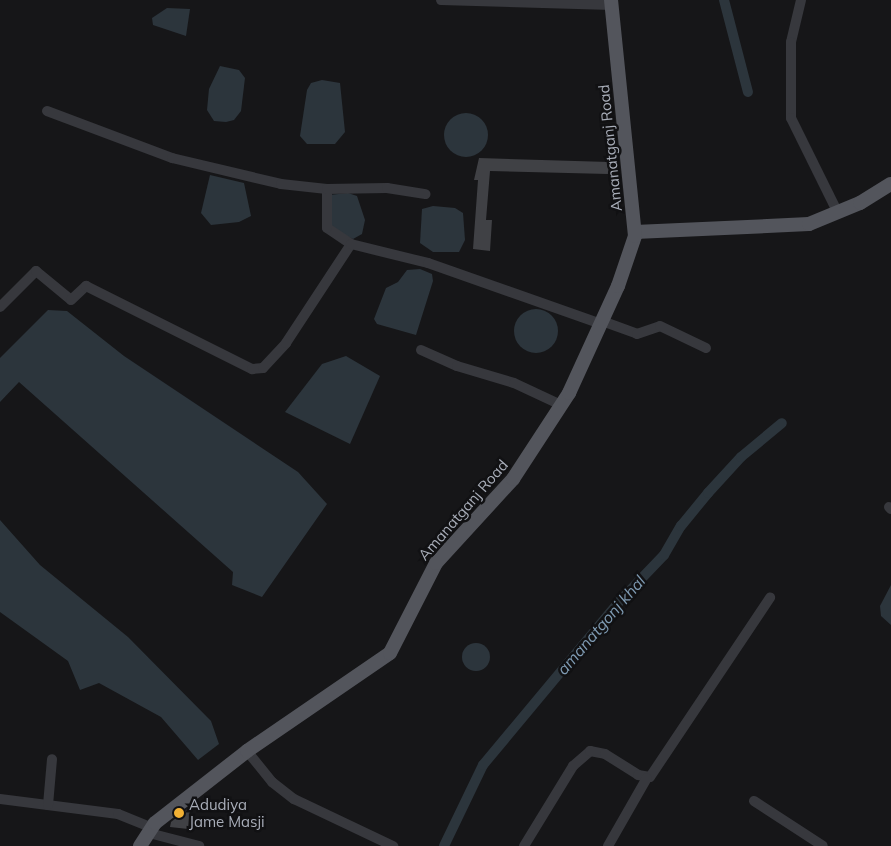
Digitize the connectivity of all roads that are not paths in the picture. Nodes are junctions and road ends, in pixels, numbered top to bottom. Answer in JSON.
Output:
{"nodes":[{"id":1,"x":441,"y":0,"type":"edge"},
{"id":2,"x":800,"y":0,"type":"edge"},
{"id":3,"x":611,"y":2,"type":"edge"},
{"id":4,"x":47,"y":111,"type":"dead end"},
{"id":5,"x":891,"y":184,"type":"edge"},
{"id":6,"x":327,"y":189,"type":"junction"},
{"id":7,"x":426,"y":194,"type":"dead end"},
{"id":8,"x":838,"y":213,"type":"junction"},
{"id":9,"x":636,"y":232,"type":"junction"},
{"id":10,"x":351,"y":244,"type":"junction"},
{"id":11,"x":0,"y":307,"type":"edge"},
{"id":12,"x":602,"y":322,"type":"junction"},
{"id":13,"x":706,"y":348,"type":"dead end"},
{"id":14,"x":422,"y":350,"type":"dead end"},
{"id":15,"x":561,"y":405,"type":"junction"},
{"id":16,"x":770,"y":598,"type":"dead end"},
{"id":17,"x":247,"y":751,"type":"junction"},
{"id":18,"x":52,"y":759,"type":"dead end"},
{"id":19,"x":647,"y":778,"type":"junction"},
{"id":20,"x":0,"y":799,"type":"edge"},
{"id":21,"x":754,"y":801,"type":"dead end"},
{"id":22,"x":48,"y":805,"type":"junction"},
{"id":23,"x":150,"y":830,"type":"junction"},
{"id":24,"x":140,"y":846,"type":"edge"},
{"id":25,"x":200,"y":846,"type":"edge"},
{"id":26,"x":393,"y":846,"type":"edge"},
{"id":27,"x":524,"y":846,"type":"edge"},
{"id":28,"x":608,"y":846,"type":"edge"},
{"id":29,"x":823,"y":846,"type":"edge"}],
"edges":[{"from":1,"to":3,"type":"street"},
{"from":2,"to":8,"type":"street"},
{"from":3,"to":9,"type":"main road","name":"Amanatganj Road"},
{"from":4,"to":6,"type":"street"},
{"from":5,"to":8,"type":"main road"},
{"from":6,"to":7,"type":"street"},
{"from":6,"to":10,"type":"street"},
{"from":8,"to":9,"type":"main road"},
{"from":9,"to":12,"type":"main road","name":"Amanatganj Road"},
{"from":10,"to":11,"type":"street"},
{"from":10,"to":12,"type":"street"},
{"from":12,"to":13,"type":"street"},
{"from":12,"to":15,"type":"main road","name":"Amanatganj Road"},
{"from":14,"to":15,"type":"street"},
{"from":15,"to":17,"type":"main road","name":"Amanatganj Road"},
{"from":16,"to":19,"type":"street"},
{"from":17,"to":23,"type":"main road","name":"Amanatganj Road"},
{"from":17,"to":26,"type":"street"},
{"from":18,"to":22,"type":"street"},
{"from":19,"to":27,"type":"street"},
{"from":19,"to":28,"type":"street"},
{"from":20,"to":22,"type":"street"},
{"from":21,"to":29,"type":"street"},
{"from":22,"to":23,"type":"street"},
{"from":23,"to":24,"type":"main road","name":"Amanatganj Road"},
{"from":23,"to":25,"type":"street"}]}
